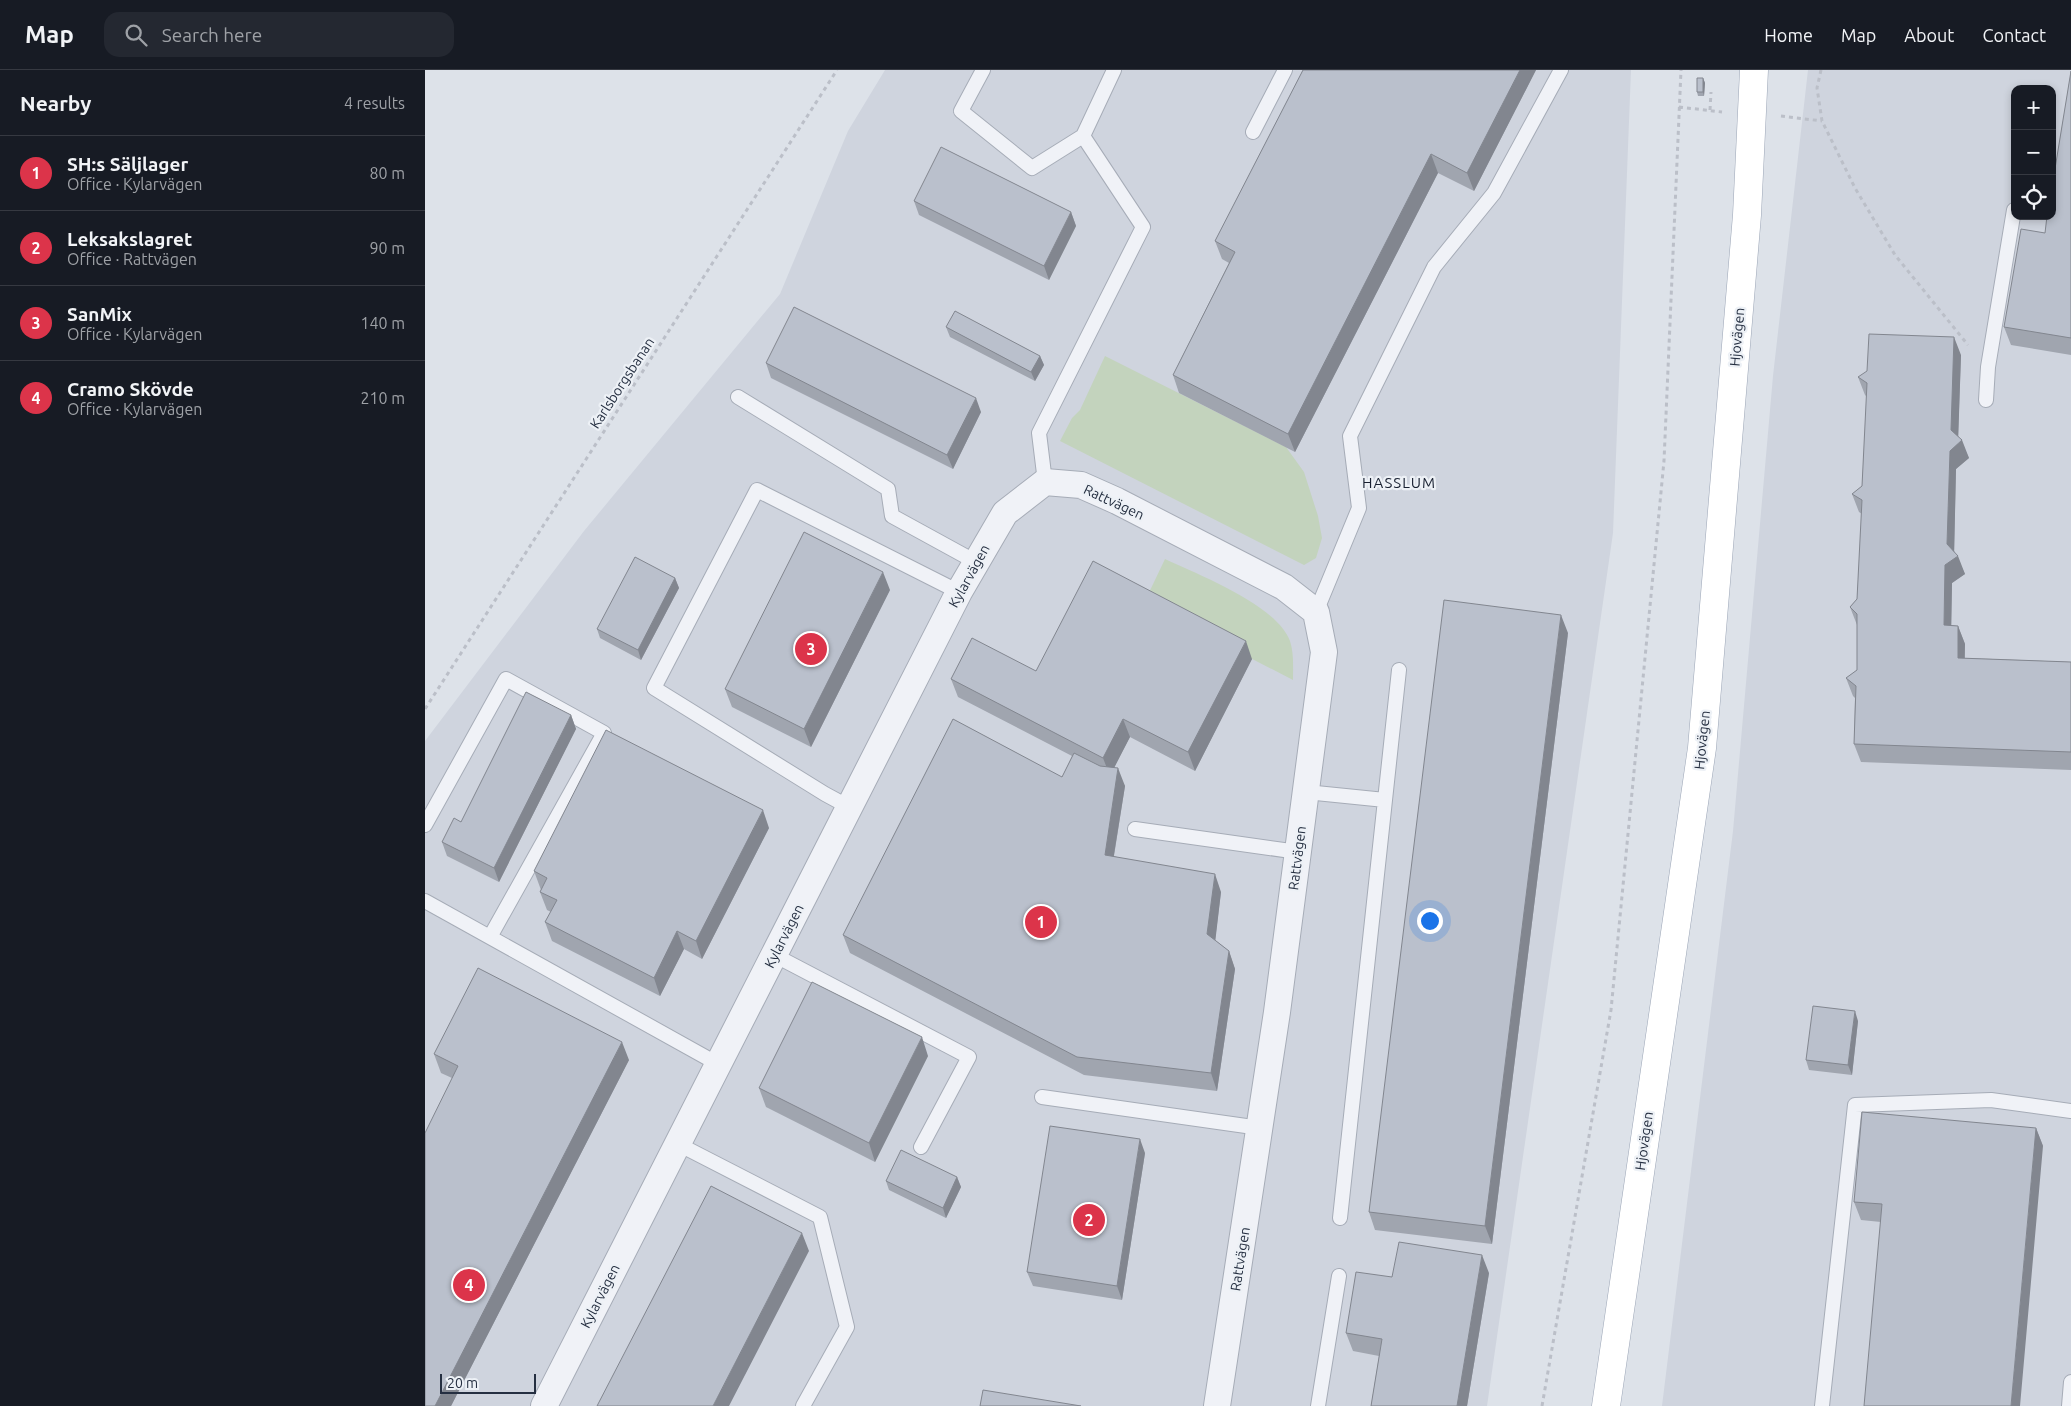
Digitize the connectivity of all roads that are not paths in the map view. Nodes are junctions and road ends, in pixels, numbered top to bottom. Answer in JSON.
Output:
{"nodes":[{"id":1,"x":983,"y":70,"type":"edge"},
{"id":2,"x":1114,"y":70,"type":"edge"},
{"id":3,"x":1285,"y":70,"type":"edge"},
{"id":4,"x":1561,"y":70,"type":"edge"},
{"id":5,"x":1755,"y":70,"type":"edge"},
{"id":6,"x":1253,"y":132,"type":"dead end"},
{"id":7,"x":1083,"y":136,"type":"junction"},
{"id":8,"x":2012,"y":220,"type":"edge"},
{"id":9,"x":738,"y":398,"type":"dead end"},
{"id":10,"x":1986,"y":400,"type":"dead end"},
{"id":11,"x":1045,"y":482,"type":"junction"},
{"id":12,"x":976,"y":562,"type":"junction"},
{"id":13,"x":959,"y":592,"type":"junction"},
{"id":14,"x":1316,"y":612,"type":"junction"},
{"id":15,"x":1399,"y":670,"type":"dead end"},
{"id":16,"x":1306,"y":792,"type":"junction"},
{"id":17,"x":1385,"y":800,"type":"junction"},
{"id":18,"x":849,"y":807,"type":"junction"},
{"id":19,"x":425,"y":825,"type":"edge"},
{"id":20,"x":1135,"y":830,"type":"dead end"},
{"id":21,"x":1298,"y":852,"type":"junction"},
{"id":22,"x":425,"y":901,"type":"edge"},
{"id":23,"x":490,"y":937,"type":"junction"},
{"id":24,"x":774,"y":955,"type":"junction"},
{"id":25,"x":718,"y":1064,"type":"junction"},
{"id":26,"x":1042,"y":1097,"type":"dead end"},
{"id":27,"x":2071,"y":1111,"type":"edge"},
{"id":28,"x":1260,"y":1128,"type":"junction"},
{"id":29,"x":678,"y":1144,"type":"junction"},
{"id":30,"x":921,"y":1147,"type":"dead end"},
{"id":31,"x":1340,"y":1218,"type":"dead end"},
{"id":32,"x":1339,"y":1276,"type":"dead end"},
{"id":33,"x":2071,"y":1382,"type":"edge"},
{"id":34,"x":544,"y":1406,"type":"edge"},
{"id":35,"x":803,"y":1406,"type":"edge"},
{"id":36,"x":1217,"y":1406,"type":"edge"},
{"id":37,"x":1318,"y":1406,"type":"edge"},
{"id":38,"x":1605,"y":1406,"type":"edge"},
{"id":39,"x":1822,"y":1406,"type":"edge"},
{"id":40,"x":2069,"y":1406,"type":"edge"}],
"edges":[{"from":1,"to":7,"type":"lane"},
{"from":2,"to":7,"type":"lane"},
{"from":3,"to":6,"type":"lane"},
{"from":4,"to":14,"type":"lane"},
{"from":5,"to":38,"type":"main road","name":"Hjovägen"},
{"from":7,"to":11,"type":"lane"},
{"from":8,"to":10,"type":"lane"},
{"from":9,"to":12,"type":"lane"},
{"from":11,"to":12,"type":"street","name":"Kylarvägen"},
{"from":11,"to":14,"type":"street","name":"Rattvägen"},
{"from":12,"to":13,"type":"street","name":"Kylarvägen"},
{"from":13,"to":18,"type":"street","name":"Kylarvägen"},
{"from":13,"to":18,"type":"lane"},
{"from":14,"to":16,"type":"street","name":"Rattvägen"},
{"from":15,"to":17,"type":"lane"},
{"from":16,"to":17,"type":"lane"},
{"from":16,"to":21,"type":"street","name":"Rattvägen"},
{"from":17,"to":31,"type":"lane"},
{"from":18,"to":24,"type":"street","name":"Kylarvägen"},
{"from":19,"to":23,"type":"lane"},
{"from":20,"to":21,"type":"lane"},
{"from":21,"to":28,"type":"street","name":"Rattvägen"},
{"from":22,"to":23,"type":"lane"},
{"from":23,"to":25,"type":"lane"},
{"from":24,"to":25,"type":"street","name":"Kylarvägen"},
{"from":24,"to":30,"type":"lane"},
{"from":25,"to":29,"type":"street","name":"Kylarvägen"},
{"from":26,"to":28,"type":"lane"},
{"from":27,"to":39,"type":"lane"},
{"from":28,"to":36,"type":"street","name":"Rattvägen"},
{"from":29,"to":34,"type":"street","name":"Kylarvägen"},
{"from":29,"to":35,"type":"lane"},
{"from":32,"to":37,"type":"lane"},
{"from":33,"to":40,"type":"lane"}]}
